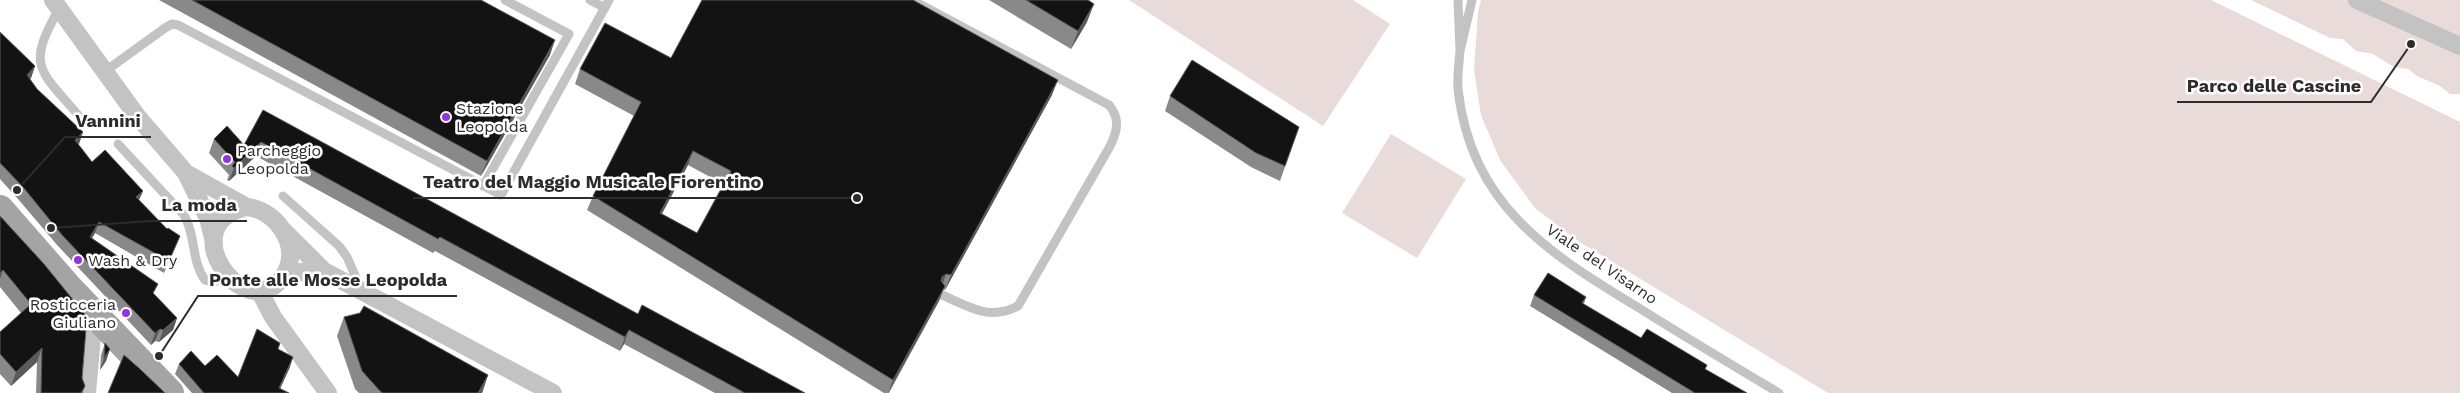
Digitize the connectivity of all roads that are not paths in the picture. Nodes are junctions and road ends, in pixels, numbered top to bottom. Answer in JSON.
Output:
{"nodes":[{"id":1,"x":505,"y":0,"type":"edge"},
{"id":2,"x":590,"y":0,"type":"edge"},
{"id":3,"x":912,"y":0,"type":"edge"},
{"id":4,"x":1458,"y":0,"type":"edge"},
{"id":5,"x":1472,"y":0,"type":"edge"},
{"id":6,"x":2357,"y":0,"type":"edge"},
{"id":7,"x":56,"y":4,"type":"edge"},
{"id":8,"x":607,"y":4,"type":"edge"},
{"id":9,"x":2460,"y":46,"type":"edge"},
{"id":10,"x":1460,"y":52,"type":"junction"},
{"id":11,"x":104,"y":72,"type":"junction"},
{"id":12,"x":79,"y":116,"type":"dead end"},
{"id":13,"x":118,"y":144,"type":"dead end"},
{"id":14,"x":186,"y":173,"type":"junction"},
{"id":15,"x":484,"y":186,"type":"junction"},
{"id":16,"x":283,"y":196,"type":"dead end"},
{"id":17,"x":247,"y":207,"type":"junction"},
{"id":18,"x":0,"y":209,"type":"edge"},
{"id":19,"x":283,"y":230,"type":"junction"},
{"id":20,"x":214,"y":242,"type":"junction"},
{"id":21,"x":324,"y":271,"type":"junction"},
{"id":22,"x":227,"y":276,"type":"junction"},
{"id":23,"x":282,"y":279,"type":"junction"},
{"id":24,"x":259,"y":290,"type":"junction"},
{"id":25,"x":362,"y":290,"type":"junction"},
{"id":26,"x":942,"y":295,"type":"edge"},
{"id":27,"x":94,"y":314,"type":"junction"},
{"id":28,"x":87,"y":393,"type":"edge"},
{"id":29,"x":170,"y":393,"type":"edge"},
{"id":30,"x":328,"y":393,"type":"edge"},
{"id":31,"x":553,"y":393,"type":"edge"},
{"id":32,"x":1778,"y":393,"type":"edge"}],
"edges":[{"from":1,"to":15,"type":"lane"},
{"from":2,"to":8,"type":"lane"},
{"from":3,"to":26,"type":"lane"},
{"from":4,"to":10,"type":"lane","name":"Viale del Visarno"},
{"from":5,"to":10,"type":"lane","name":"Viale del Visarno"},
{"from":6,"to":9,"type":"street"},
{"from":7,"to":11,"type":"street"},
{"from":7,"to":12,"type":"lane"},
{"from":8,"to":15,"type":"lane"},
{"from":10,"to":32,"type":"lane","name":"Viale del Visarno"},
{"from":11,"to":14,"type":"street"},
{"from":11,"to":15,"type":"lane"},
{"from":13,"to":22,"type":"lane"},
{"from":14,"to":17,"type":"street"},
{"from":14,"to":20,"type":"street"},
{"from":16,"to":25,"type":"lane"},
{"from":17,"to":19,"type":"street"},
{"from":17,"to":20,"type":"street"},
{"from":18,"to":27,"type":"main road"},
{"from":19,"to":21,"type":"street"},
{"from":19,"to":23,"type":"street"},
{"from":20,"to":22,"type":"street"},
{"from":21,"to":23,"type":"street"},
{"from":21,"to":25,"type":"street"},
{"from":22,"to":24,"type":"street"},
{"from":23,"to":24,"type":"street"},
{"from":24,"to":30,"type":"street"},
{"from":25,"to":31,"type":"street"},
{"from":27,"to":28,"type":"street"},
{"from":27,"to":29,"type":"main road"}]}
